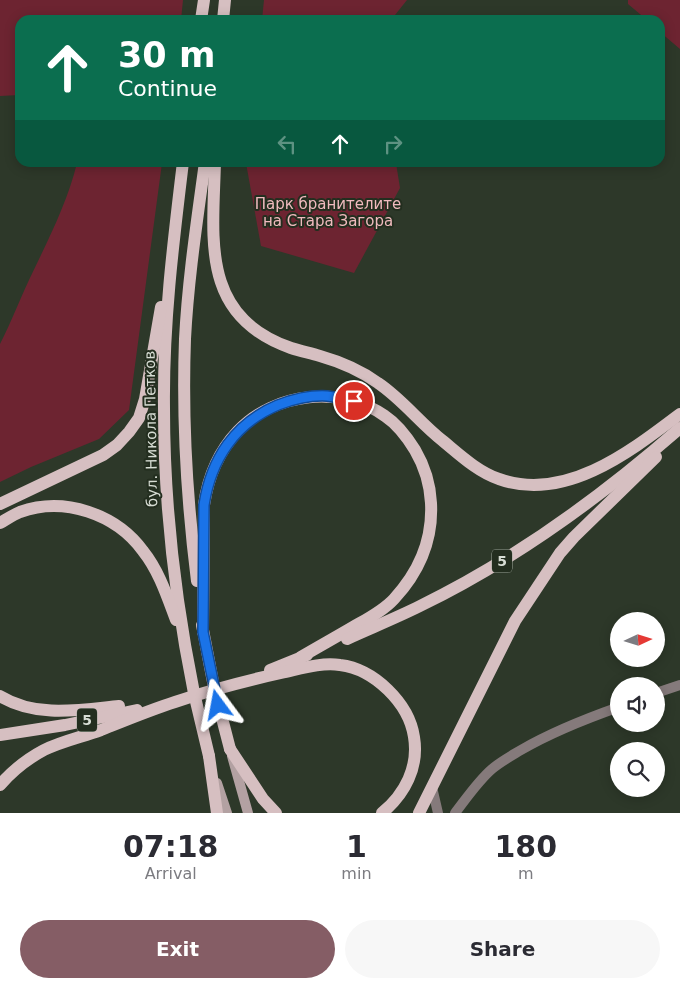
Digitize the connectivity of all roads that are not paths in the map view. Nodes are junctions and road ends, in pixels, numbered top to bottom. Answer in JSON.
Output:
{"nodes":[{"id":1,"x":204,"y":0,"type":"edge"},
{"id":2,"x":226,"y":0,"type":"edge"},
{"id":3,"x":202,"y":15,"type":"edge"},
{"id":4,"x":224,"y":15,"type":"edge"},
{"id":5,"x":182,"y":167,"type":"edge"},
{"id":6,"x":204,"y":167,"type":"edge"},
{"id":7,"x":215,"y":167,"type":"edge"},
{"id":8,"x":175,"y":228,"type":"junction"},
{"id":9,"x":680,"y":414,"type":"edge"},
{"id":10,"x":680,"y":428,"type":"edge"},
{"id":11,"x":680,"y":433,"type":"edge"},
{"id":12,"x":0,"y":504,"type":"edge"},
{"id":13,"x":0,"y":523,"type":"edge"},
{"id":14,"x":203,"y":632,"type":"junction"},
{"id":15,"x":183,"y":636,"type":"junction"},
{"id":16,"x":301,"y":657,"type":"junction"},
{"id":17,"x":235,"y":683,"type":"junction"},
{"id":18,"x":680,"y":685,"type":"edge"},
{"id":19,"x":665,"y":691,"type":"edge"},
{"id":20,"x":0,"y":696,"type":"edge"},
{"id":21,"x":174,"y":702,"type":"junction"},
{"id":22,"x":610,"y":710,"type":"edge"},
{"id":23,"x":0,"y":735,"type":"edge"},
{"id":24,"x":230,"y":749,"type":"junction"},
{"id":25,"x":209,"y":756,"type":"junction"},
{"id":26,"x":0,"y":785,"type":"edge"},
{"id":27,"x":432,"y":787,"type":"junction"},
{"id":28,"x":217,"y":813,"type":"edge"},
{"id":29,"x":227,"y":813,"type":"edge"},
{"id":30,"x":248,"y":813,"type":"edge"},
{"id":31,"x":276,"y":813,"type":"edge"},
{"id":32,"x":382,"y":813,"type":"edge"},
{"id":33,"x":419,"y":813,"type":"edge"},
{"id":34,"x":438,"y":813,"type":"edge"},
{"id":35,"x":455,"y":813,"type":"edge"}],
"edges":[{"from":1,"to":3,"type":"main road"},
{"from":2,"to":4,"type":"main road"},
{"from":5,"to":8,"type":"main road","name":"бул. Никола Петков"},
{"from":6,"to":14,"type":"main road"},
{"from":7,"to":9,"type":"main road"},
{"from":8,"to":12,"type":"main road"},
{"from":8,"to":15,"type":"main road","name":"бул. Никола Петков"},
{"from":10,"to":16,"type":"main road","number":"5"},
{"from":11,"to":27,"type":"main road"},
{"from":13,"to":15,"type":"main road"},
{"from":14,"to":16,"type":"main road"},
{"from":14,"to":24,"type":"main road","bridge":true},
{"from":15,"to":25,"type":"main road","name":"бул. Никола Петков","bridge":true},
{"from":16,"to":17,"type":"main road","number":"5"},
{"from":17,"to":21,"type":"main road","number":"5"},
{"from":17,"to":32,"type":"main road"},
{"from":18,"to":19,"type":"street"},
{"from":20,"to":21,"type":"main road"},
{"from":21,"to":23,"type":"main road","number":"5"},
{"from":21,"to":26,"type":"main road"},
{"from":22,"to":35,"type":"street"},
{"from":24,"to":30,"type":"main road"},
{"from":24,"to":31,"type":"main road"},
{"from":25,"to":28,"type":"main road","name":"бул. Никола Петков"},
{"from":25,"to":29,"type":"main road"},
{"from":27,"to":33,"type":"main road"},
{"from":27,"to":34,"type":"street"}]}
